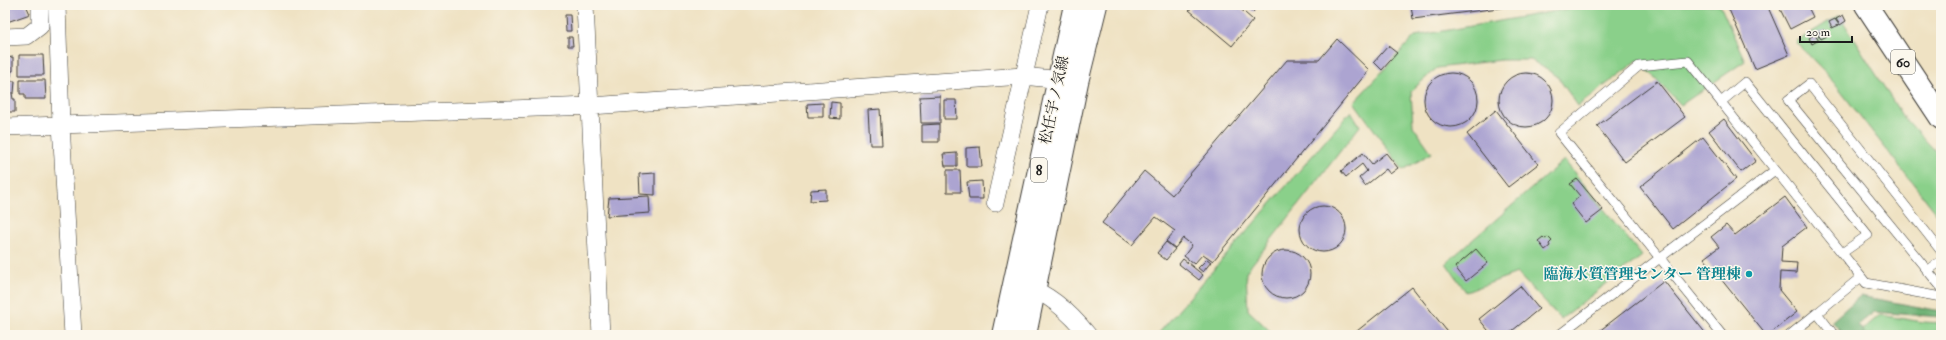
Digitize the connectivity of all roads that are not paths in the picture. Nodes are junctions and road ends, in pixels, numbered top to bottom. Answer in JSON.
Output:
{"nodes":[{"id":1,"x":40,"y":5,"type":"edge"},
{"id":2,"x":56,"y":5,"type":"edge"},
{"id":3,"x":585,"y":5,"type":"edge"},
{"id":4,"x":1040,"y":5,"type":"edge"},
{"id":5,"x":1075,"y":5,"type":"edge"},
{"id":6,"x":1096,"y":5,"type":"edge"},
{"id":7,"x":1866,"y":5,"type":"edge"},
{"id":8,"x":5,"y":37,"type":"edge"},
{"id":9,"x":1023,"y":76,"type":"junction"},
{"id":10,"x":1068,"y":81,"type":"junction"},
{"id":11,"x":1721,"y":102,"type":"junction"},
{"id":12,"x":591,"y":106,"type":"junction"},
{"id":13,"x":1941,"y":118,"type":"edge"},
{"id":14,"x":61,"y":124,"type":"junction"},
{"id":15,"x":5,"y":127,"type":"edge"},
{"id":16,"x":1775,"y":170,"type":"junction"},
{"id":17,"x":995,"y":203,"type":"dead end"},
{"id":18,"x":1941,"y":251,"type":"edge"},
{"id":19,"x":1842,"y":253,"type":"junction"},
{"id":20,"x":1659,"y":257,"type":"junction"},
{"id":21,"x":1941,"y":261,"type":"edge"},
{"id":22,"x":1927,"y":271,"type":"junction"},
{"id":23,"x":1861,"y":277,"type":"junction"},
{"id":24,"x":1025,"y":286,"type":"junction"},
{"id":25,"x":1941,"y":287,"type":"edge"},
{"id":26,"x":1941,"y":297,"type":"edge"},
{"id":27,"x":1817,"y":313,"type":"junction"},
{"id":28,"x":73,"y":335,"type":"edge"},
{"id":29,"x":601,"y":335,"type":"edge"},
{"id":30,"x":1004,"y":335,"type":"edge"},
{"id":31,"x":1025,"y":335,"type":"edge"},
{"id":32,"x":1088,"y":335,"type":"edge"},
{"id":33,"x":1559,"y":335,"type":"edge"},
{"id":34,"x":1722,"y":335,"type":"edge"},
{"id":35,"x":1790,"y":335,"type":"edge"},
{"id":36,"x":1834,"y":335,"type":"edge"}],
"edges":[{"from":1,"to":8,"type":"street"},
{"from":2,"to":14,"type":"street"},
{"from":3,"to":12,"type":"street"},
{"from":4,"to":9,"type":"street"},
{"from":5,"to":10,"type":"main road","name":"松任宇ノ気線","number":"8"},
{"from":6,"to":10,"type":"main road","name":"松任宇ノ気線","number":"8"},
{"from":7,"to":13,"type":"main road","number":"60"},
{"from":9,"to":10,"type":"street"},
{"from":9,"to":12,"type":"street"},
{"from":9,"to":17,"type":"street"},
{"from":10,"to":24,"type":"main road","name":"松任宇ノ気線","number":"8"},
{"from":11,"to":16,"type":"lane"},
{"from":11,"to":19,"type":"lane"},
{"from":11,"to":20,"type":"lane"},
{"from":12,"to":14,"type":"street"},
{"from":12,"to":29,"type":"street"},
{"from":14,"to":15,"type":"street"},
{"from":14,"to":28,"type":"street"},
{"from":16,"to":19,"type":"lane"},
{"from":16,"to":20,"type":"lane"},
{"from":18,"to":22,"type":"lane"},
{"from":19,"to":23,"type":"lane"},
{"from":20,"to":33,"type":"lane"},
{"from":20,"to":34,"type":"lane"},
{"from":21,"to":22,"type":"lane"},
{"from":22,"to":25,"type":"lane"},
{"from":23,"to":26,"type":"lane"},
{"from":23,"to":27,"type":"lane"},
{"from":24,"to":30,"type":"main road","name":"松任宇ノ気線","number":"8"},
{"from":24,"to":31,"type":"main road","name":"松任宇ノ気線","number":"8"},
{"from":24,"to":32,"type":"street"},
{"from":27,"to":35,"type":"lane"},
{"from":27,"to":36,"type":"lane"}]}
